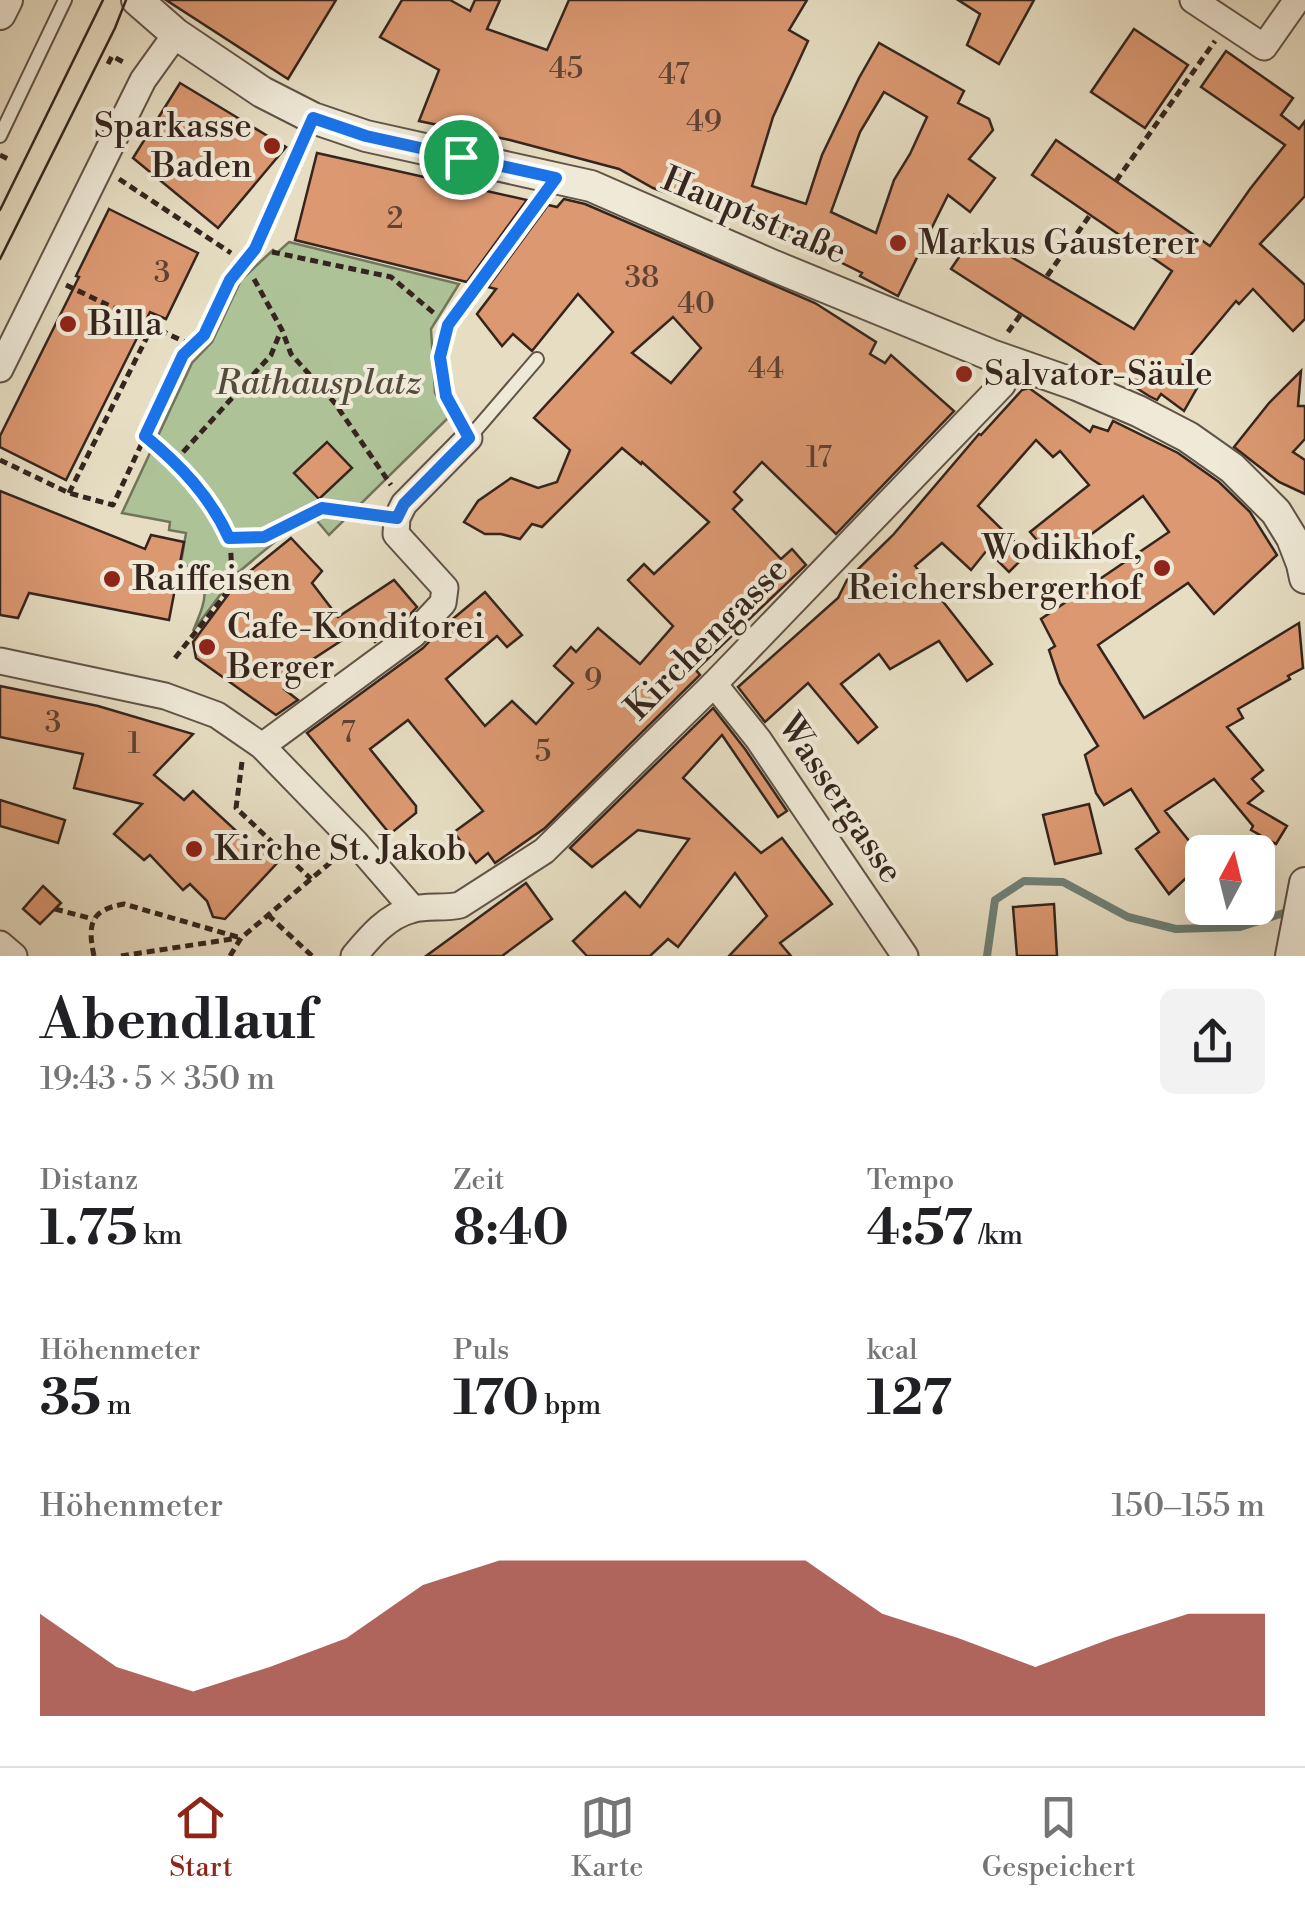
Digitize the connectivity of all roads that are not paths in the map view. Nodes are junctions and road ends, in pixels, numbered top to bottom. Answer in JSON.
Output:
{"nodes":[{"id":1,"x":7,"y":0,"type":"edge"},
{"id":2,"x":65,"y":0,"type":"edge"},
{"id":3,"x":1193,"y":0,"type":"edge"},
{"id":4,"x":1297,"y":0,"type":"edge"},
{"id":5,"x":148,"y":3,"type":"edge"},
{"id":6,"x":0,"y":14,"type":"edge"},
{"id":7,"x":176,"y":34,"type":"junction"},
{"id":8,"x":313,"y":118,"type":"junction"},
{"id":9,"x":0,"y":136,"type":"edge"},
{"id":10,"x":556,"y":178,"type":"junction"},
{"id":11,"x":246,"y":263,"type":"road end"},
{"id":12,"x":448,"y":325,"type":"road end"},
{"id":13,"x":538,"y":359,"type":"dead end"},
{"id":14,"x":1014,"y":364,"type":"junction"},
{"id":15,"x":0,"y":369,"type":"edge"},
{"id":16,"x":469,"y":438,"type":"joint"},
{"id":17,"x":1304,"y":568,"type":"edge"},
{"id":18,"x":0,"y":661,"type":"edge"},
{"id":19,"x":714,"y":684,"type":"junction"},
{"id":20,"x":254,"y":740,"type":"junction"},
{"id":21,"x":1305,"y":883,"type":"edge"},
{"id":22,"x":413,"y":908,"type":"junction"},
{"id":23,"x":0,"y":944,"type":"edge"},
{"id":24,"x":14,"y":956,"type":"edge"},
{"id":25,"x":354,"y":956,"type":"edge"},
{"id":26,"x":904,"y":956,"type":"edge"},
{"id":27,"x":1291,"y":956,"type":"edge"}],
"edges":[{"from":1,"to":6,"type":"street"},
{"from":2,"to":9,"type":"lane"},
{"from":3,"to":4,"type":"street"},
{"from":5,"to":7,"type":"street","name":"Hauptstraße"},
{"from":7,"to":8,"type":"street","name":"Hauptstraße"},
{"from":7,"to":15,"type":"street"},
{"from":8,"to":10,"type":"street","name":"Hauptstraße"},
{"from":8,"to":11,"type":"lane"},
{"from":10,"to":12,"type":"lane"},
{"from":10,"to":14,"type":"street","name":"Hauptstraße"},
{"from":13,"to":16,"type":"lane"},
{"from":14,"to":17,"type":"street","name":"Hauptstraße"},
{"from":14,"to":19,"type":"street","name":"Kirchengasse"},
{"from":16,"to":20,"type":"street"},
{"from":18,"to":20,"type":"street"},
{"from":19,"to":22,"type":"street","name":"Kirchengasse"},
{"from":19,"to":26,"type":"street","name":"Wassergasse"},
{"from":20,"to":22,"type":"street"},
{"from":21,"to":27,"type":"street"},
{"from":22,"to":25,"type":"street"},
{"from":23,"to":24,"type":"street"}]}
